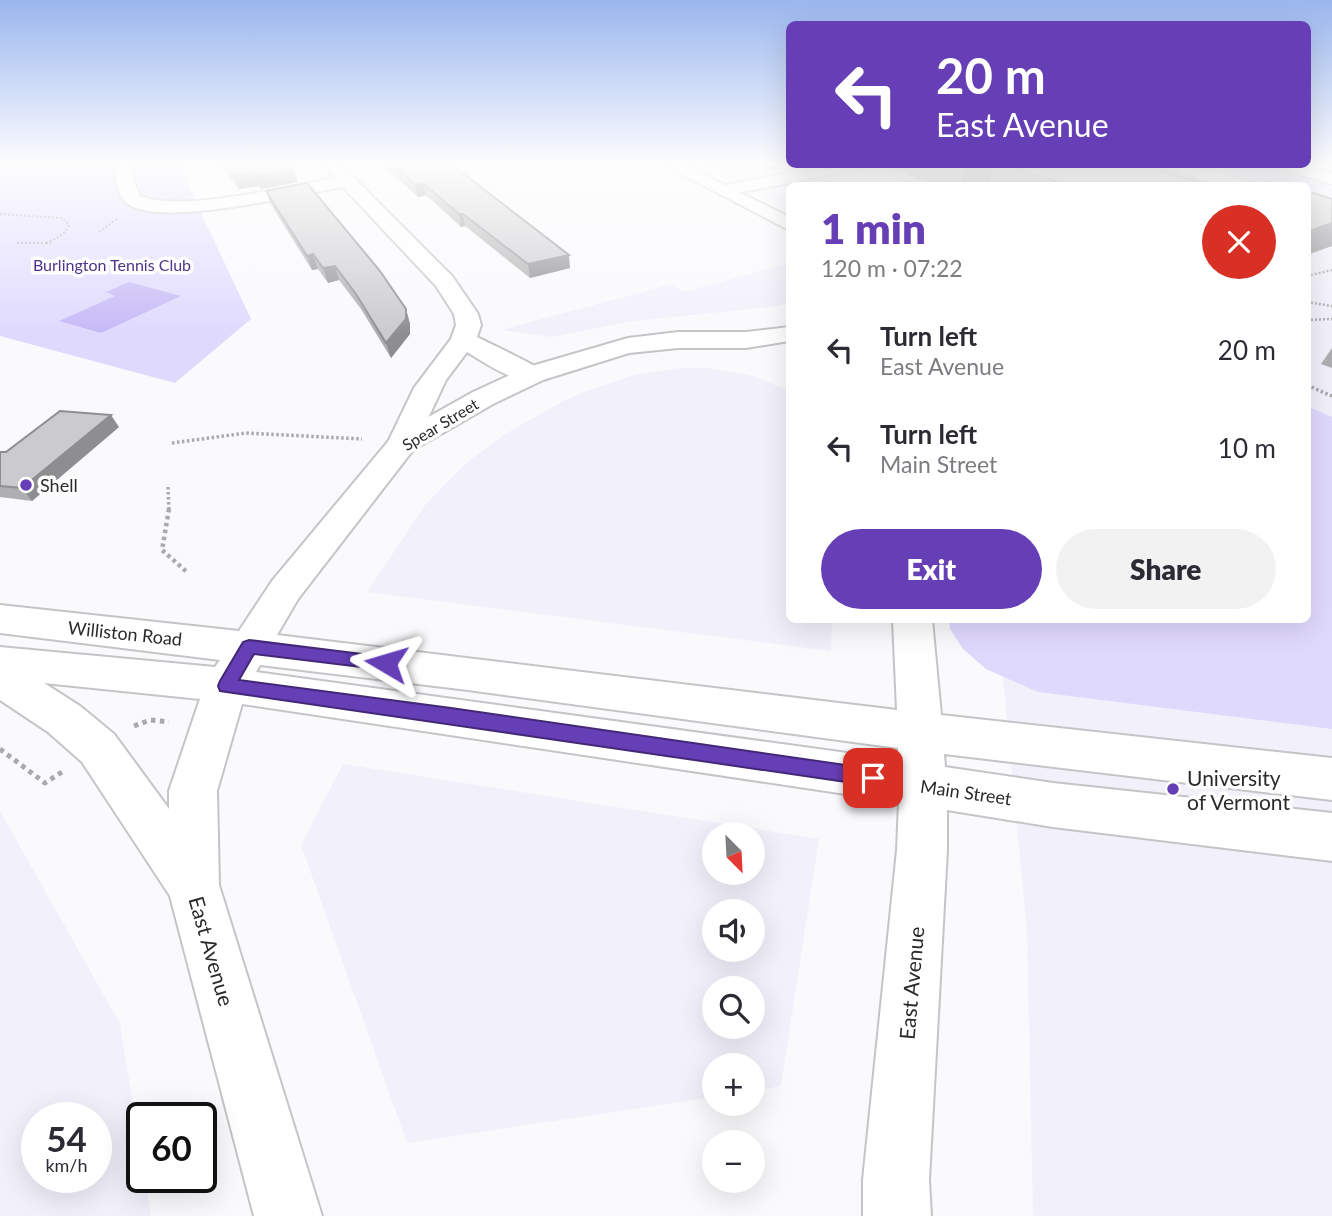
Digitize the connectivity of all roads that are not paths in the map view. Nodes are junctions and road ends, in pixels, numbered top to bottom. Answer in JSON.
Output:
{"nodes":[{"id":1,"x":386,"y":221,"type":"edge"},
{"id":2,"x":786,"y":334,"type":"edge"},
{"id":3,"x":465,"y":340,"type":"junction"},
{"id":4,"x":719,"y":340,"type":"junction"},
{"id":5,"x":786,"y":359,"type":"edge"},
{"id":6,"x":534,"y":374,"type":"junction"},
{"id":7,"x":402,"y":444,"type":"junction"},
{"id":8,"x":0,"y":619,"type":"edge"},
{"id":9,"x":914,"y":623,"type":"edge"},
{"id":10,"x":249,"y":647,"type":"junction"},
{"id":11,"x":0,"y":663,"type":"edge"},
{"id":12,"x":0,"y":680,"type":"edge"},
{"id":13,"x":226,"y":686,"type":"junction"},
{"id":14,"x":921,"y":759,"type":"junction"},
{"id":15,"x":1332,"y":779,"type":"edge"},
{"id":16,"x":1318,"y":839,"type":"edge"},
{"id":17,"x":193,"y":885,"type":"junction"},
{"id":18,"x":891,"y":1204,"type":"edge"},
{"id":19,"x":288,"y":1216,"type":"edge"}],
"edges":[{"from":1,"to":3,"type":"main road"},
{"from":2,"to":4,"type":"main road","name":"Spear Street"},
{"from":3,"to":6,"type":"main road"},
{"from":3,"to":7,"type":"main road"},
{"from":4,"to":5,"type":"main road","name":"Spear Street"},
{"from":4,"to":6,"type":"main road","name":"Spear Street"},
{"from":6,"to":7,"type":"main road","name":"Spear Street"},
{"from":7,"to":10,"type":"main road","name":"Spear Street"},
{"from":8,"to":10,"type":"main road","name":"Williston Road"},
{"from":9,"to":14,"type":"main road"},
{"from":10,"to":13,"type":"main road","name":"East Avenue"},
{"from":10,"to":14,"type":"main road","name":"Main Street"},
{"from":11,"to":13,"type":"main road"},
{"from":12,"to":17,"type":"main road"},
{"from":13,"to":14,"type":"main road","name":"Main Street"},
{"from":13,"to":17,"type":"main road","name":"East Avenue"},
{"from":14,"to":15,"type":"main road","name":"Main Street"},
{"from":14,"to":16,"type":"main road","name":"Main Street"},
{"from":14,"to":18,"type":"main road","name":"East Avenue"},
{"from":17,"to":19,"type":"main road","name":"East Avenue"}]}
